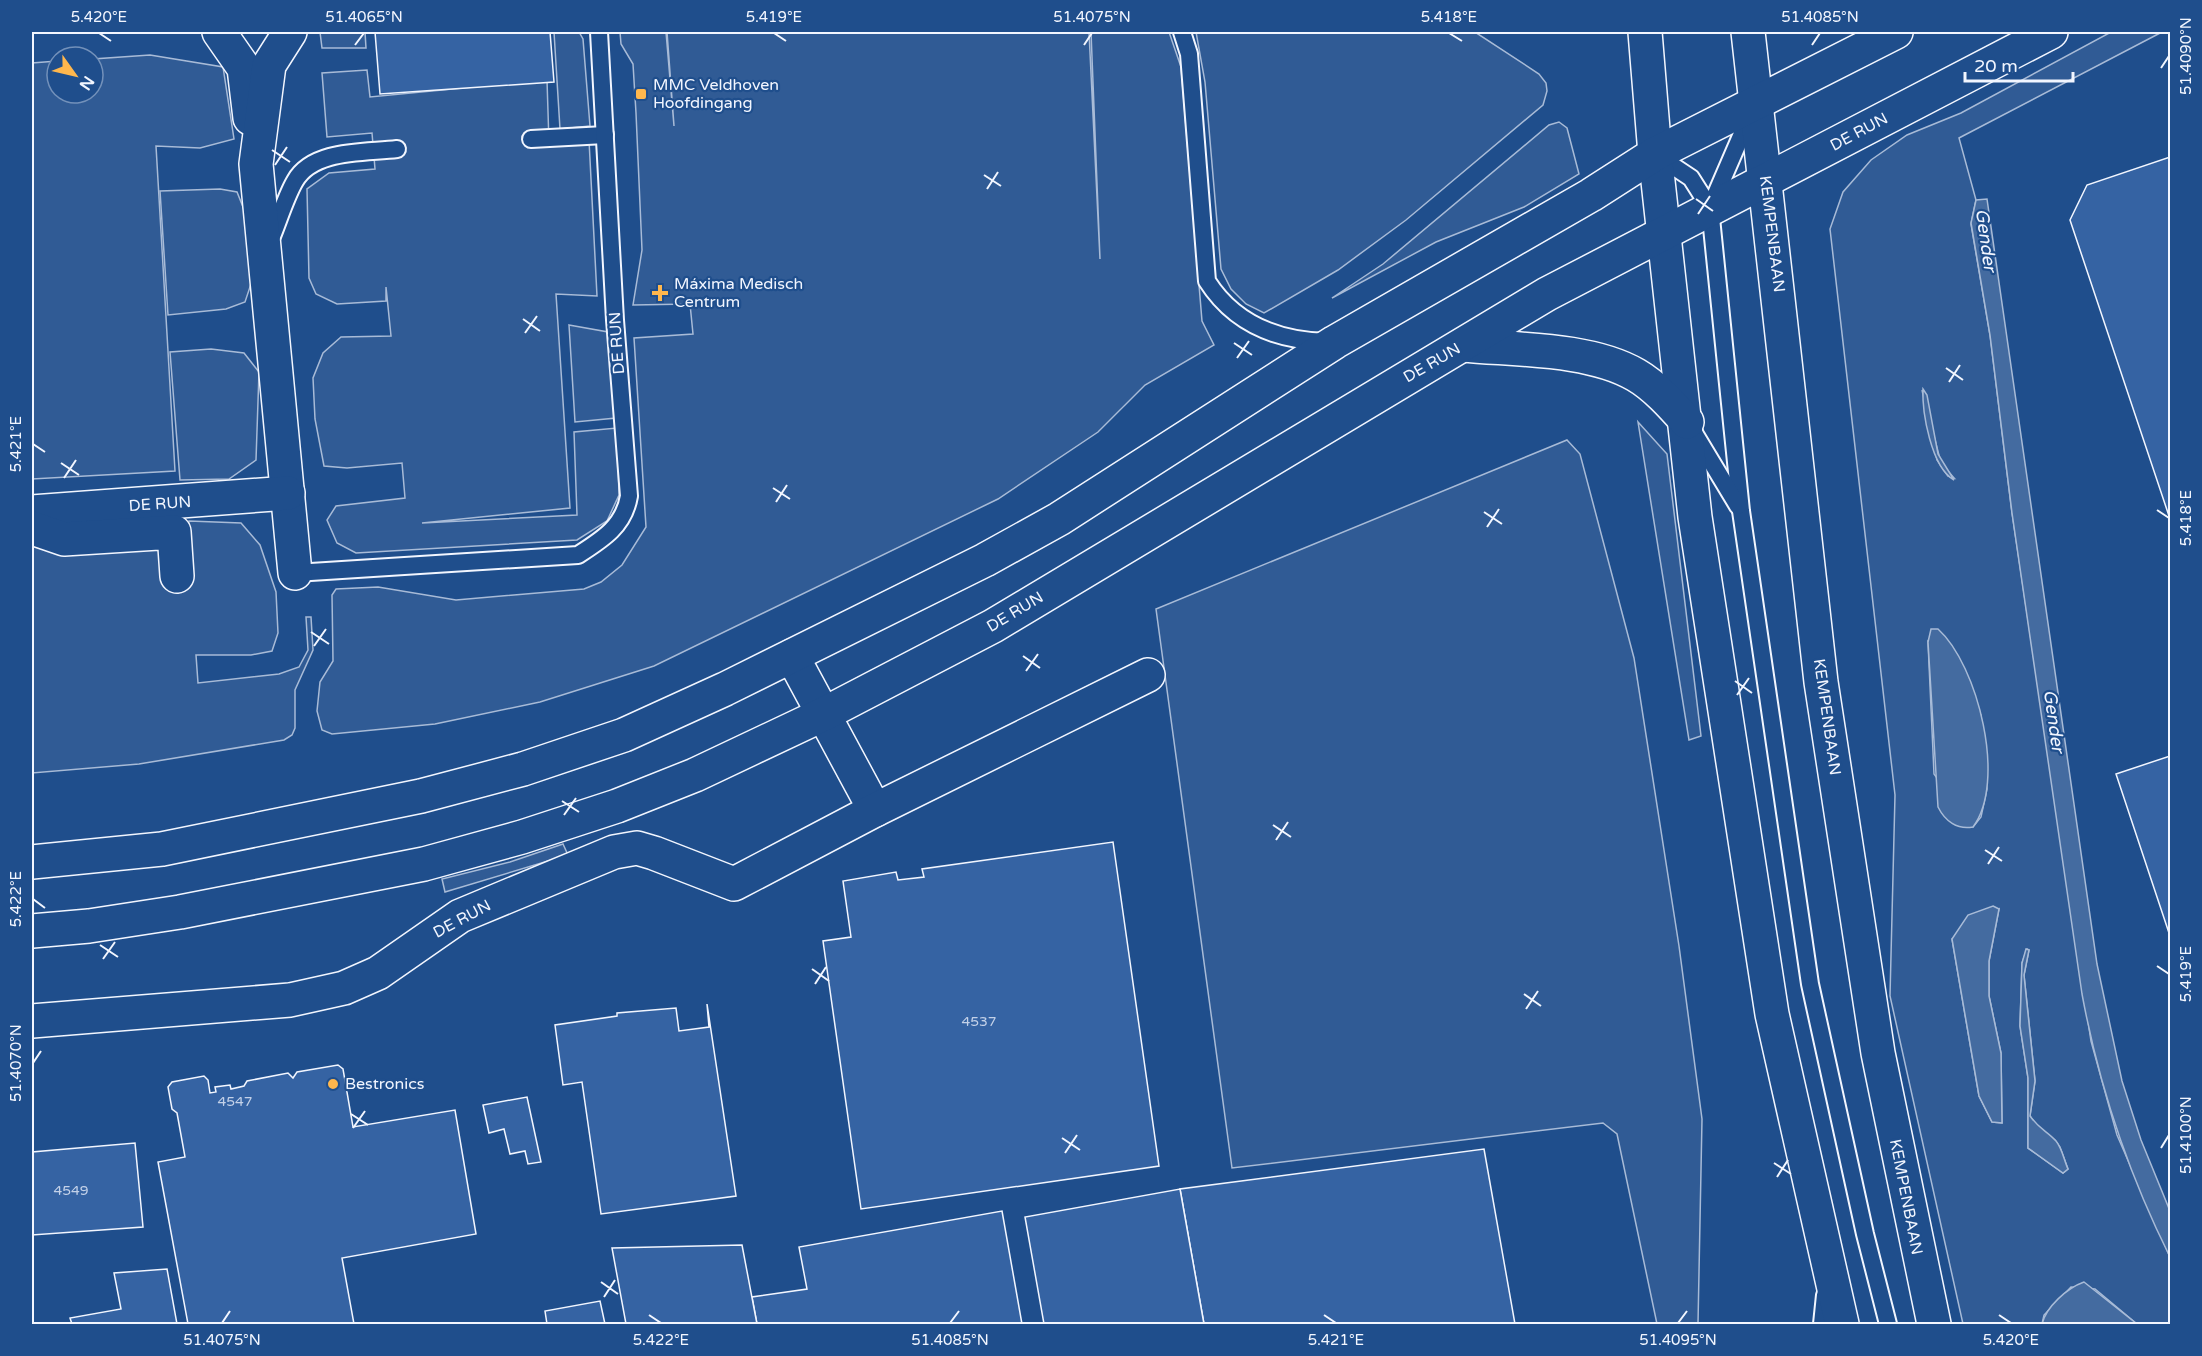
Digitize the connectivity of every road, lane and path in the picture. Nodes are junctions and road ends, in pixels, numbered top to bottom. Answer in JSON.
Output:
{"nodes":[{"id":1,"x":219,"y":32,"type":"edge"},
{"id":2,"x":290,"y":32,"type":"edge"},
{"id":3,"x":599,"y":32,"type":"edge"},
{"id":4,"x":1182,"y":32,"type":"edge"},
{"id":5,"x":1645,"y":32,"type":"edge"},
{"id":6,"x":1748,"y":32,"type":"edge"},
{"id":7,"x":1896,"y":32,"type":"edge"},
{"id":8,"x":2051,"y":32,"type":"edge"},
{"id":9,"x":1755,"y":105,"type":"junction"},
{"id":10,"x":605,"y":135,"type":"junction"},
{"id":11,"x":531,"y":138,"type":"dead end"},
{"id":12,"x":397,"y":149,"type":"dead end"},
{"id":13,"x":1655,"y":154,"type":"junction"},
{"id":14,"x":256,"y":164,"type":"junction"},
{"id":15,"x":1766,"y":181,"type":"junction"},
{"id":16,"x":1710,"y":208,"type":"junction"},
{"id":17,"x":1665,"y":232,"type":"junction"},
{"id":18,"x":265,"y":253,"type":"junction"},
{"id":19,"x":1335,"y":342,"type":"junction"},
{"id":20,"x":1463,"y":345,"type":"junction"},
{"id":21,"x":1687,"y":422,"type":"junction"},
{"id":22,"x":288,"y":493,"type":"junction"},
{"id":23,"x":1741,"y":511,"type":"junction"},
{"id":24,"x":32,"y":512,"type":"edge"},
{"id":25,"x":32,"y":528,"type":"edge"},
{"id":26,"x":295,"y":573,"type":"joint"},
{"id":27,"x":177,"y":576,"type":"dead end"},
{"id":28,"x":792,"y":656,"type":"junction"},
{"id":29,"x":1148,"y":675,"type":"dead end"},
{"id":30,"x":824,"y":714,"type":"junction"},
{"id":31,"x":875,"y":810,"type":"junction"},
{"id":32,"x":32,"y":862,"type":"edge"},
{"id":33,"x":32,"y":931,"type":"edge"},
{"id":34,"x":32,"y":1021,"type":"edge"},
{"id":35,"x":1828,"y":1270,"type":"junction"},
{"id":36,"x":1822,"y":1324,"type":"edge"},
{"id":37,"x":1842,"y":1324,"type":"edge"},
{"id":38,"x":1888,"y":1324,"type":"edge"},
{"id":39,"x":1934,"y":1324,"type":"edge"}],
"edges":[{"from":1,"to":14,"type":"main road"},
{"from":2,"to":14,"type":"main road","name":"DE RUN"},
{"from":3,"to":10,"type":"lane","name":"DE RUN"},
{"from":4,"to":19,"type":"lane"},
{"from":5,"to":13,"type":"main road","name":"KEMPENBAAN"},
{"from":6,"to":9,"type":"main road","name":"KEMPENBAAN"},
{"from":7,"to":9,"type":"main road"},
{"from":8,"to":15,"type":"main road","name":"DE RUN"},
{"from":9,"to":13,"type":"main road"},
{"from":9,"to":15,"type":"main road","name":"KEMPENBAAN"},
{"from":9,"to":16,"type":"lane","name":"KEMPENBAAN"},
{"from":10,"to":11,"type":"lane"},
{"from":10,"to":26,"type":"lane","name":"DE RUN"},
{"from":12,"to":18,"type":"lane"},
{"from":13,"to":16,"type":"lane","name":"KEMPENBAAN"},
{"from":13,"to":17,"type":"main road","name":"KEMPENBAAN"},
{"from":13,"to":19,"type":"main road"},
{"from":14,"to":18,"type":"main road","name":"DE RUN"},
{"from":15,"to":16,"type":"main road","name":"DE RUN"},
{"from":15,"to":39,"type":"main road","name":"KEMPENBAAN"},
{"from":16,"to":17,"type":"main road","name":"DE RUN"},
{"from":16,"to":23,"type":"lane","name":"KEMPENBAAN"},
{"from":17,"to":20,"type":"main road","name":"DE RUN"},
{"from":17,"to":21,"type":"main road","name":"KEMPENBAAN"},
{"from":18,"to":22,"type":"main road","name":"DE RUN"},
{"from":19,"to":28,"type":"main road"},
{"from":20,"to":21,"type":"main road"},
{"from":20,"to":30,"type":"main road","name":"DE RUN"},
{"from":21,"to":23,"type":"lane","name":"KEMPENBAAN"},
{"from":21,"to":35,"type":"main road","name":"KEMPENBAAN"},
{"from":22,"to":24,"type":"main road","name":"DE RUN"},
{"from":22,"to":26,"type":"main road","name":"DE RUN"},
{"from":23,"to":38,"type":"lane","name":"KEMPENBAAN"},
{"from":25,"to":27,"type":"main road"},
{"from":28,"to":30,"type":"main road"},
{"from":28,"to":32,"type":"main road"},
{"from":29,"to":31,"type":"main road","name":"DE RUN"},
{"from":30,"to":31,"type":"main road"},
{"from":30,"to":33,"type":"main road","name":"DE RUN"},
{"from":31,"to":34,"type":"main road","name":"DE RUN"},
{"from":35,"to":36,"type":"lane"},
{"from":35,"to":37,"type":"main road","name":"KEMPENBAAN"}]}
